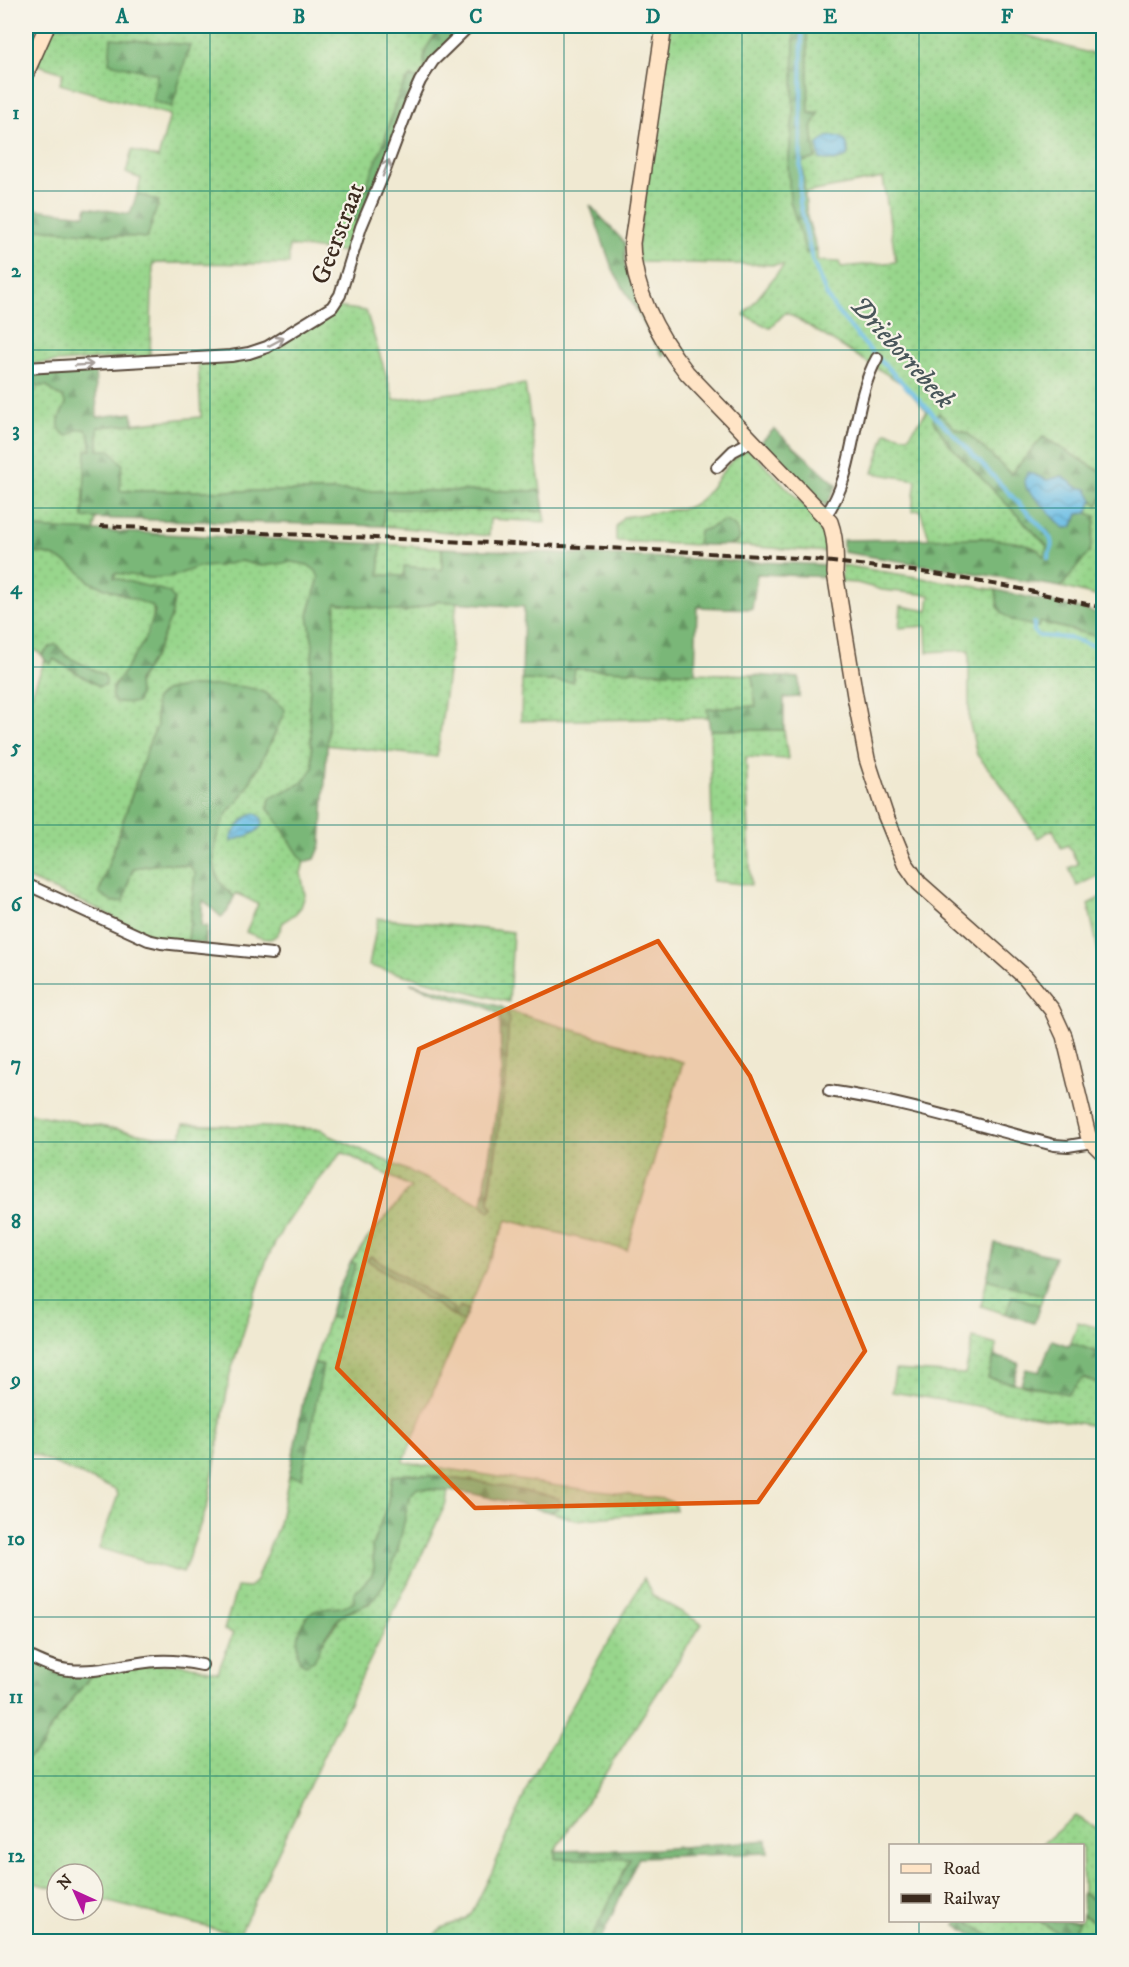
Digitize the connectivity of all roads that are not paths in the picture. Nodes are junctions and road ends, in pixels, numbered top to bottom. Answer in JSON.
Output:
{"nodes":[{"id":1,"x":47,"y":26,"type":"edge"},
{"id":2,"x":469,"y":26,"type":"edge"},
{"id":3,"x":664,"y":26,"type":"edge"},
{"id":4,"x":26,"y":73,"type":"edge"},
{"id":5,"x":876,"y":358,"type":"dead end"},
{"id":6,"x":26,"y":368,"type":"edge"},
{"id":7,"x":752,"y":441,"type":"junction"},
{"id":8,"x":717,"y":467,"type":"dead end"},
{"id":9,"x":825,"y":516,"type":"junction"},
{"id":10,"x":26,"y":884,"type":"edge"},
{"id":11,"x":272,"y":954,"type":"dead end"},
{"id":12,"x":829,"y":1091,"type":"dead end"},
{"id":13,"x":1092,"y":1142,"type":"junction"},
{"id":14,"x":1104,"y":1154,"type":"edge"},
{"id":15,"x":26,"y":1655,"type":"edge"},
{"id":16,"x":202,"y":1665,"type":"dead end"}],
"edges":[{"from":1,"to":4,"type":"main road"},
{"from":6,"to":2,"type":"street","name":"Geerstraat","one_way":true},
{"from":3,"to":7,"type":"main road"},
{"from":5,"to":9,"type":"street"},
{"from":7,"to":8,"type":"street"},
{"from":7,"to":9,"type":"main road"},
{"from":9,"to":13,"type":"main road"},
{"from":10,"to":11,"type":"street"},
{"from":12,"to":13,"type":"street"},
{"from":13,"to":14,"type":"main road"},
{"from":15,"to":16,"type":"street"}]}
